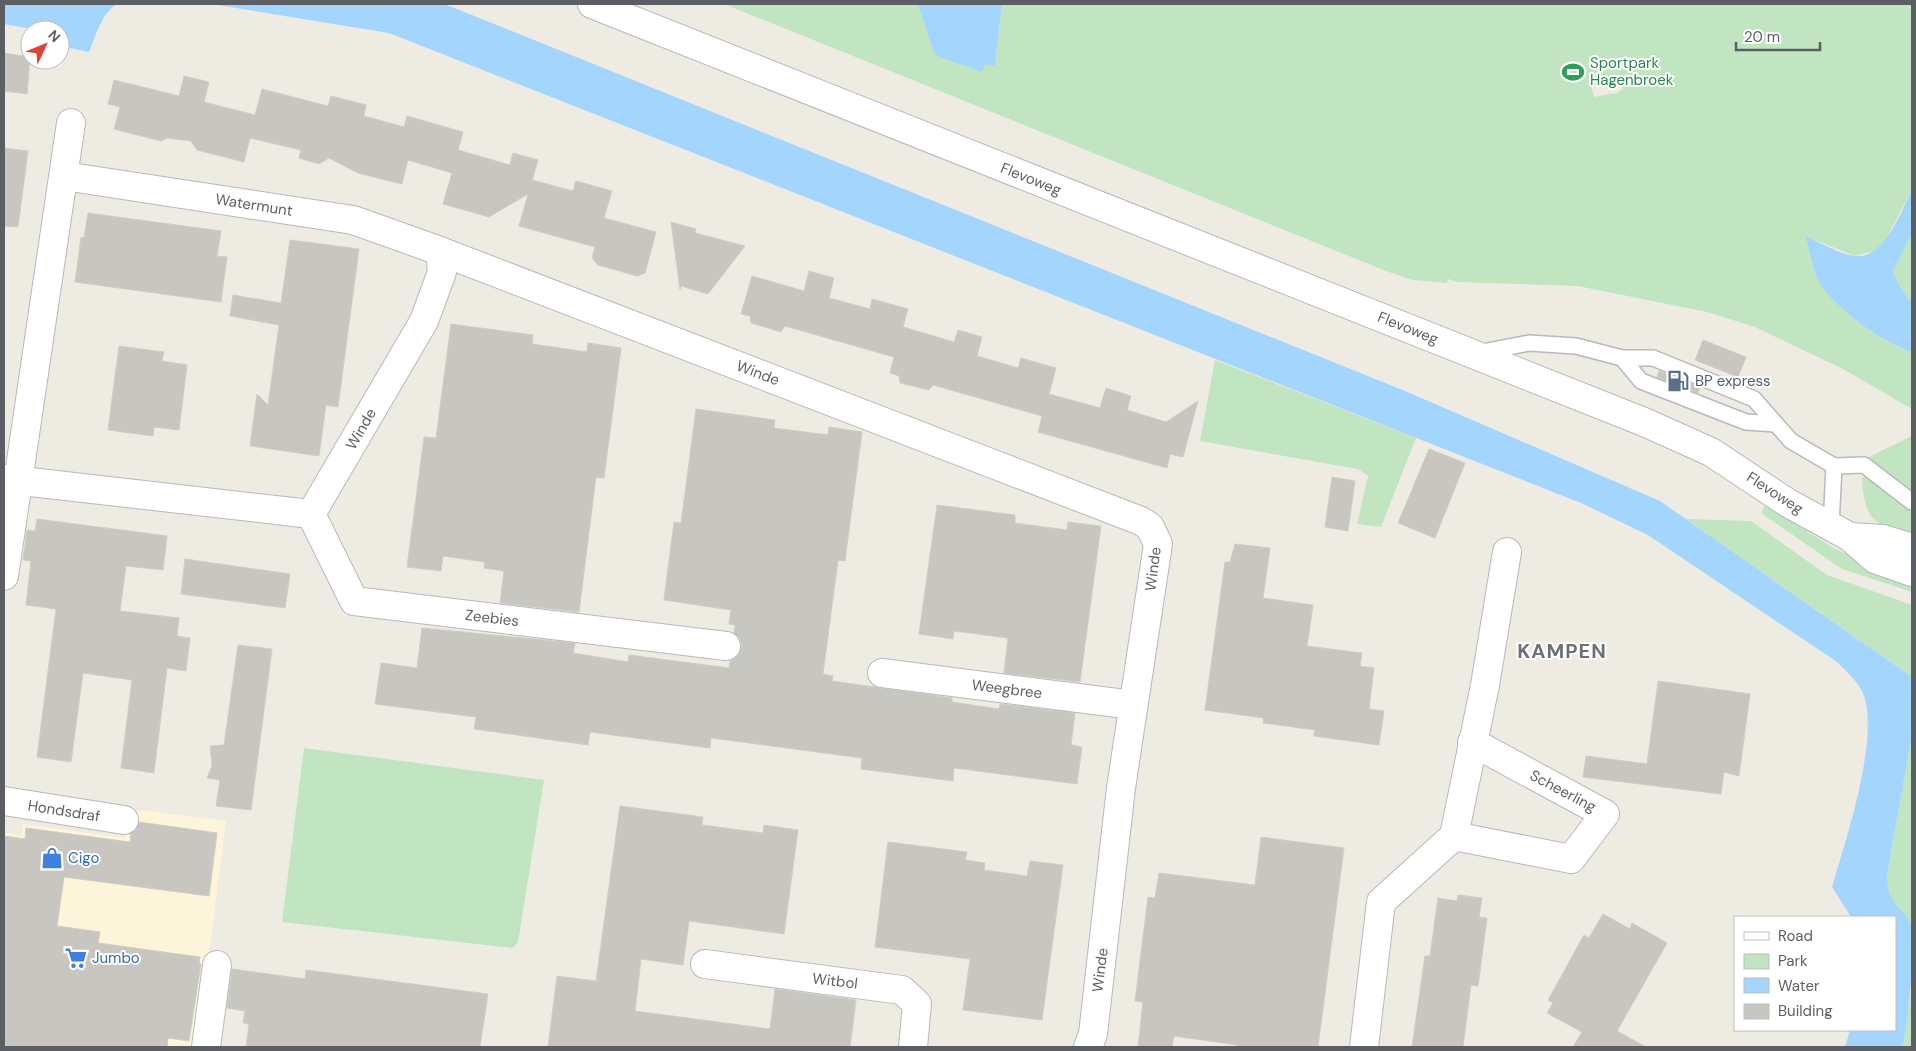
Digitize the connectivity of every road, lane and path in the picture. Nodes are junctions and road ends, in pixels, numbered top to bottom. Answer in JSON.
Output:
{"nodes":[{"id":1,"x":592,"y":4,"type":"edge"},
{"id":2,"x":71,"y":123,"type":"dead end"},
{"id":3,"x":64,"y":176,"type":"junction"},
{"id":4,"x":440,"y":250,"type":"junction"},
{"id":5,"x":1471,"y":354,"type":"junction"},
{"id":6,"x":1622,"y":358,"type":"junction"},
{"id":7,"x":1776,"y":424,"type":"junction"},
{"id":8,"x":1834,"y":466,"type":"junction"},
{"id":9,"x":10,"y":480,"type":"edge"},
{"id":10,"x":1912,"y":502,"type":"edge"},
{"id":11,"x":311,"y":514,"type":"junction"},
{"id":12,"x":1840,"y":532,"type":"junction"},
{"id":13,"x":1912,"y":548,"type":"edge"},
{"id":14,"x":1507,"y":552,"type":"dead end"},
{"id":15,"x":1912,"y":572,"type":"edge"},
{"id":16,"x":4,"y":576,"type":"edge"},
{"id":17,"x":726,"y":646,"type":"dead end"},
{"id":18,"x":882,"y":673,"type":"dead end"},
{"id":19,"x":1132,"y":705,"type":"junction"},
{"id":20,"x":1472,"y":742,"type":"junction"},
{"id":21,"x":4,"y":802,"type":"edge"},
{"id":22,"x":124,"y":820,"type":"dead end"},
{"id":23,"x":1454,"y":836,"type":"junction"},
{"id":24,"x":704,"y":964,"type":"dead end"},
{"id":25,"x":217,"y":965,"type":"dead end"},
{"id":26,"x":206,"y":1047,"type":"edge"},
{"id":27,"x":913,"y":1047,"type":"edge"},
{"id":28,"x":1088,"y":1047,"type":"edge"},
{"id":29,"x":1364,"y":1047,"type":"edge"}],
"edges":[{"from":1,"to":5,"type":"street","name":"Flevoweg"},
{"from":2,"to":3,"type":"street"},
{"from":3,"to":4,"type":"street","name":"Watermunt"},
{"from":3,"to":9,"type":"street"},
{"from":4,"to":11,"type":"street","name":"Winde"},
{"from":4,"to":19,"type":"street","name":"Winde"},
{"from":5,"to":6,"type":"lane"},
{"from":5,"to":12,"type":"street","name":"Flevoweg"},
{"from":6,"to":7,"type":"lane"},
{"from":6,"to":7,"type":"lane"},
{"from":7,"to":8,"type":"lane"},
{"from":8,"to":10,"type":"lane"},
{"from":8,"to":12,"type":"lane"},
{"from":9,"to":11,"type":"street"},
{"from":9,"to":16,"type":"street"},
{"from":11,"to":17,"type":"street","name":"Zeebies"},
{"from":12,"to":13,"type":"street","name":"Flevoweg"},
{"from":12,"to":15,"type":"street","name":"Flevoweg"},
{"from":14,"to":20,"type":"street"},
{"from":18,"to":19,"type":"street","name":"Weegbree"},
{"from":19,"to":28,"type":"street","name":"Winde"},
{"from":20,"to":23,"type":"street"},
{"from":20,"to":23,"type":"street","name":"Scheerling"},
{"from":21,"to":22,"type":"street","name":"Hondsdraf"},
{"from":23,"to":29,"type":"street"},
{"from":24,"to":27,"type":"street","name":"Witbol"},
{"from":25,"to":26,"type":"street"}]}
